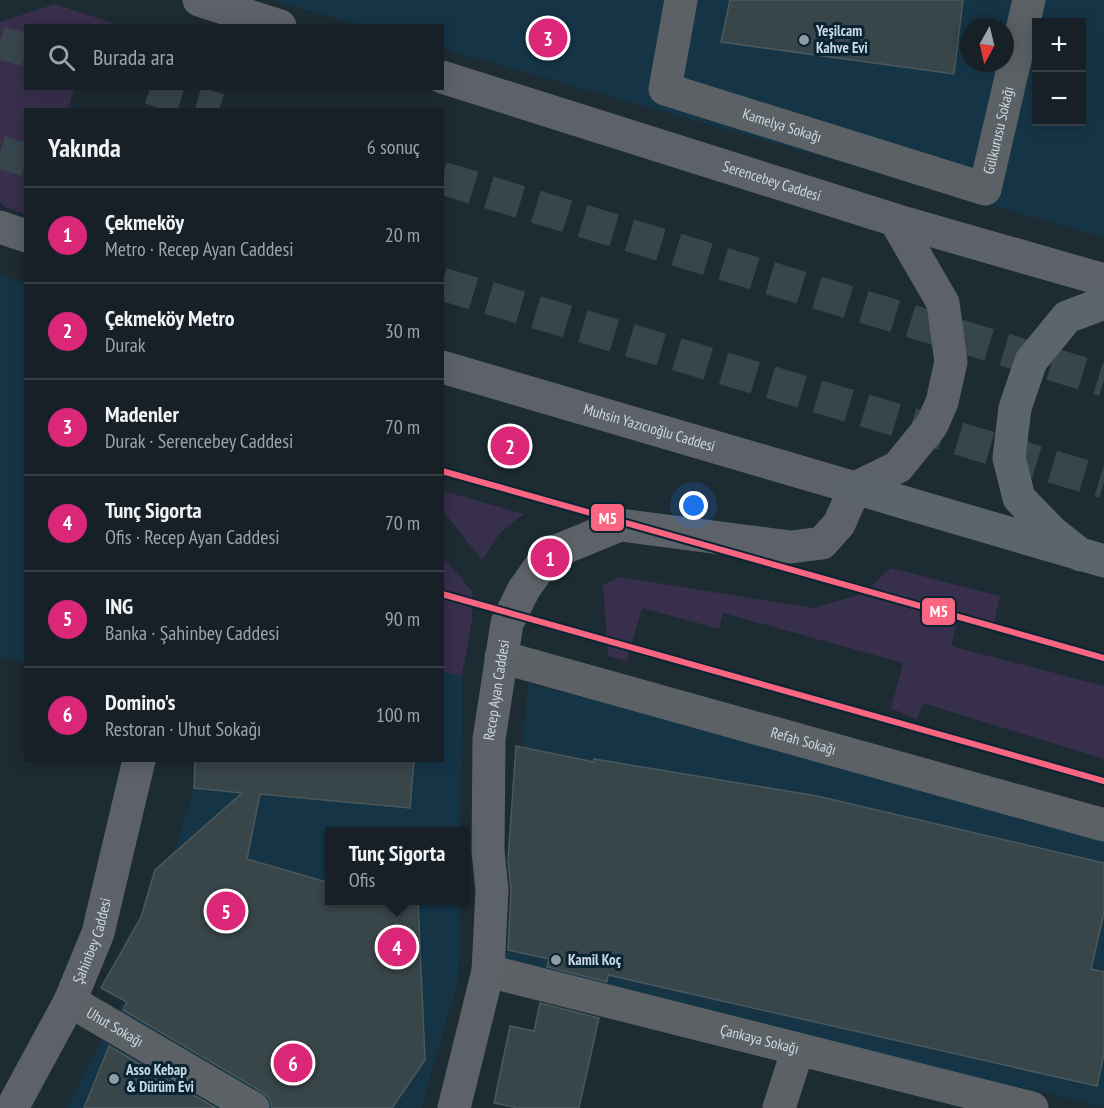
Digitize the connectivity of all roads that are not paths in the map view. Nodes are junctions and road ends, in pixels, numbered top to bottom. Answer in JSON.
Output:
{"nodes":[{"id":1,"x":199,"y":0,"type":"edge"},
{"id":2,"x":681,"y":0,"type":"edge"},
{"id":3,"x":1029,"y":0,"type":"edge"},
{"id":4,"x":274,"y":24,"type":"edge"},
{"id":5,"x":444,"y":78,"type":"edge"},
{"id":6,"x":985,"y":189,"type":"joint"},
{"id":7,"x":895,"y":220,"type":"junction"},
{"id":8,"x":1104,"y":280,"type":"edge"},
{"id":9,"x":1104,"y":303,"type":"edge"},
{"id":10,"x":444,"y":368,"type":"edge"},
{"id":11,"x":855,"y":488,"type":"junction"},
{"id":12,"x":1093,"y":558,"type":"edge"},
{"id":13,"x":501,"y":657,"type":"junction"},
{"id":14,"x":139,"y":762,"type":"edge"},
{"id":15,"x":1104,"y":825,"type":"edge"},
{"id":16,"x":488,"y":971,"type":"junction"},
{"id":17,"x":70,"y":1001,"type":"junction"},
{"id":18,"x":798,"y":1049,"type":"junction"},
{"id":19,"x":12,"y":1108,"type":"edge"},
{"id":20,"x":253,"y":1108,"type":"edge"},
{"id":21,"x":454,"y":1108,"type":"edge"},
{"id":22,"x":779,"y":1108,"type":"edge"},
{"id":23,"x":1032,"y":1108,"type":"edge"}],
"edges":[{"from":1,"to":4,"type":"main road"},
{"from":2,"to":6,"type":"street","name":"Kamelya Sokağı"},
{"from":3,"to":6,"type":"street","name":"Gülkurusu Sokağı"},
{"from":5,"to":7,"type":"main road","name":"Serencebey Caddesi"},
{"from":7,"to":8,"type":"main road","name":"Serencebey Caddesi"},
{"from":7,"to":11,"type":"main road"},
{"from":9,"to":12,"type":"highway"},
{"from":10,"to":11,"type":"main road","name":"Muhsin Yazıcıoğlu Caddesi"},
{"from":11,"to":12,"type":"highway"},
{"from":11,"to":13,"type":"main road","name":"Recep Ayan Caddesi"},
{"from":13,"to":15,"type":"street","name":"Refah Sokağı"},
{"from":13,"to":16,"type":"main road","name":"Recep Ayan Caddesi"},
{"from":14,"to":17,"type":"main road","name":"Şahinbey Caddesi"},
{"from":16,"to":18,"type":"street","name":"Çankaya Sokağı"},
{"from":16,"to":21,"type":"main road","name":"Recep Ayan Caddesi"},
{"from":17,"to":19,"type":"main road","name":"Şahinbey Caddesi"},
{"from":17,"to":20,"type":"street","name":"Uhut Sokağı"},
{"from":18,"to":22,"type":"street"},
{"from":18,"to":23,"type":"street","name":"Çankaya Sokağı"}]}
